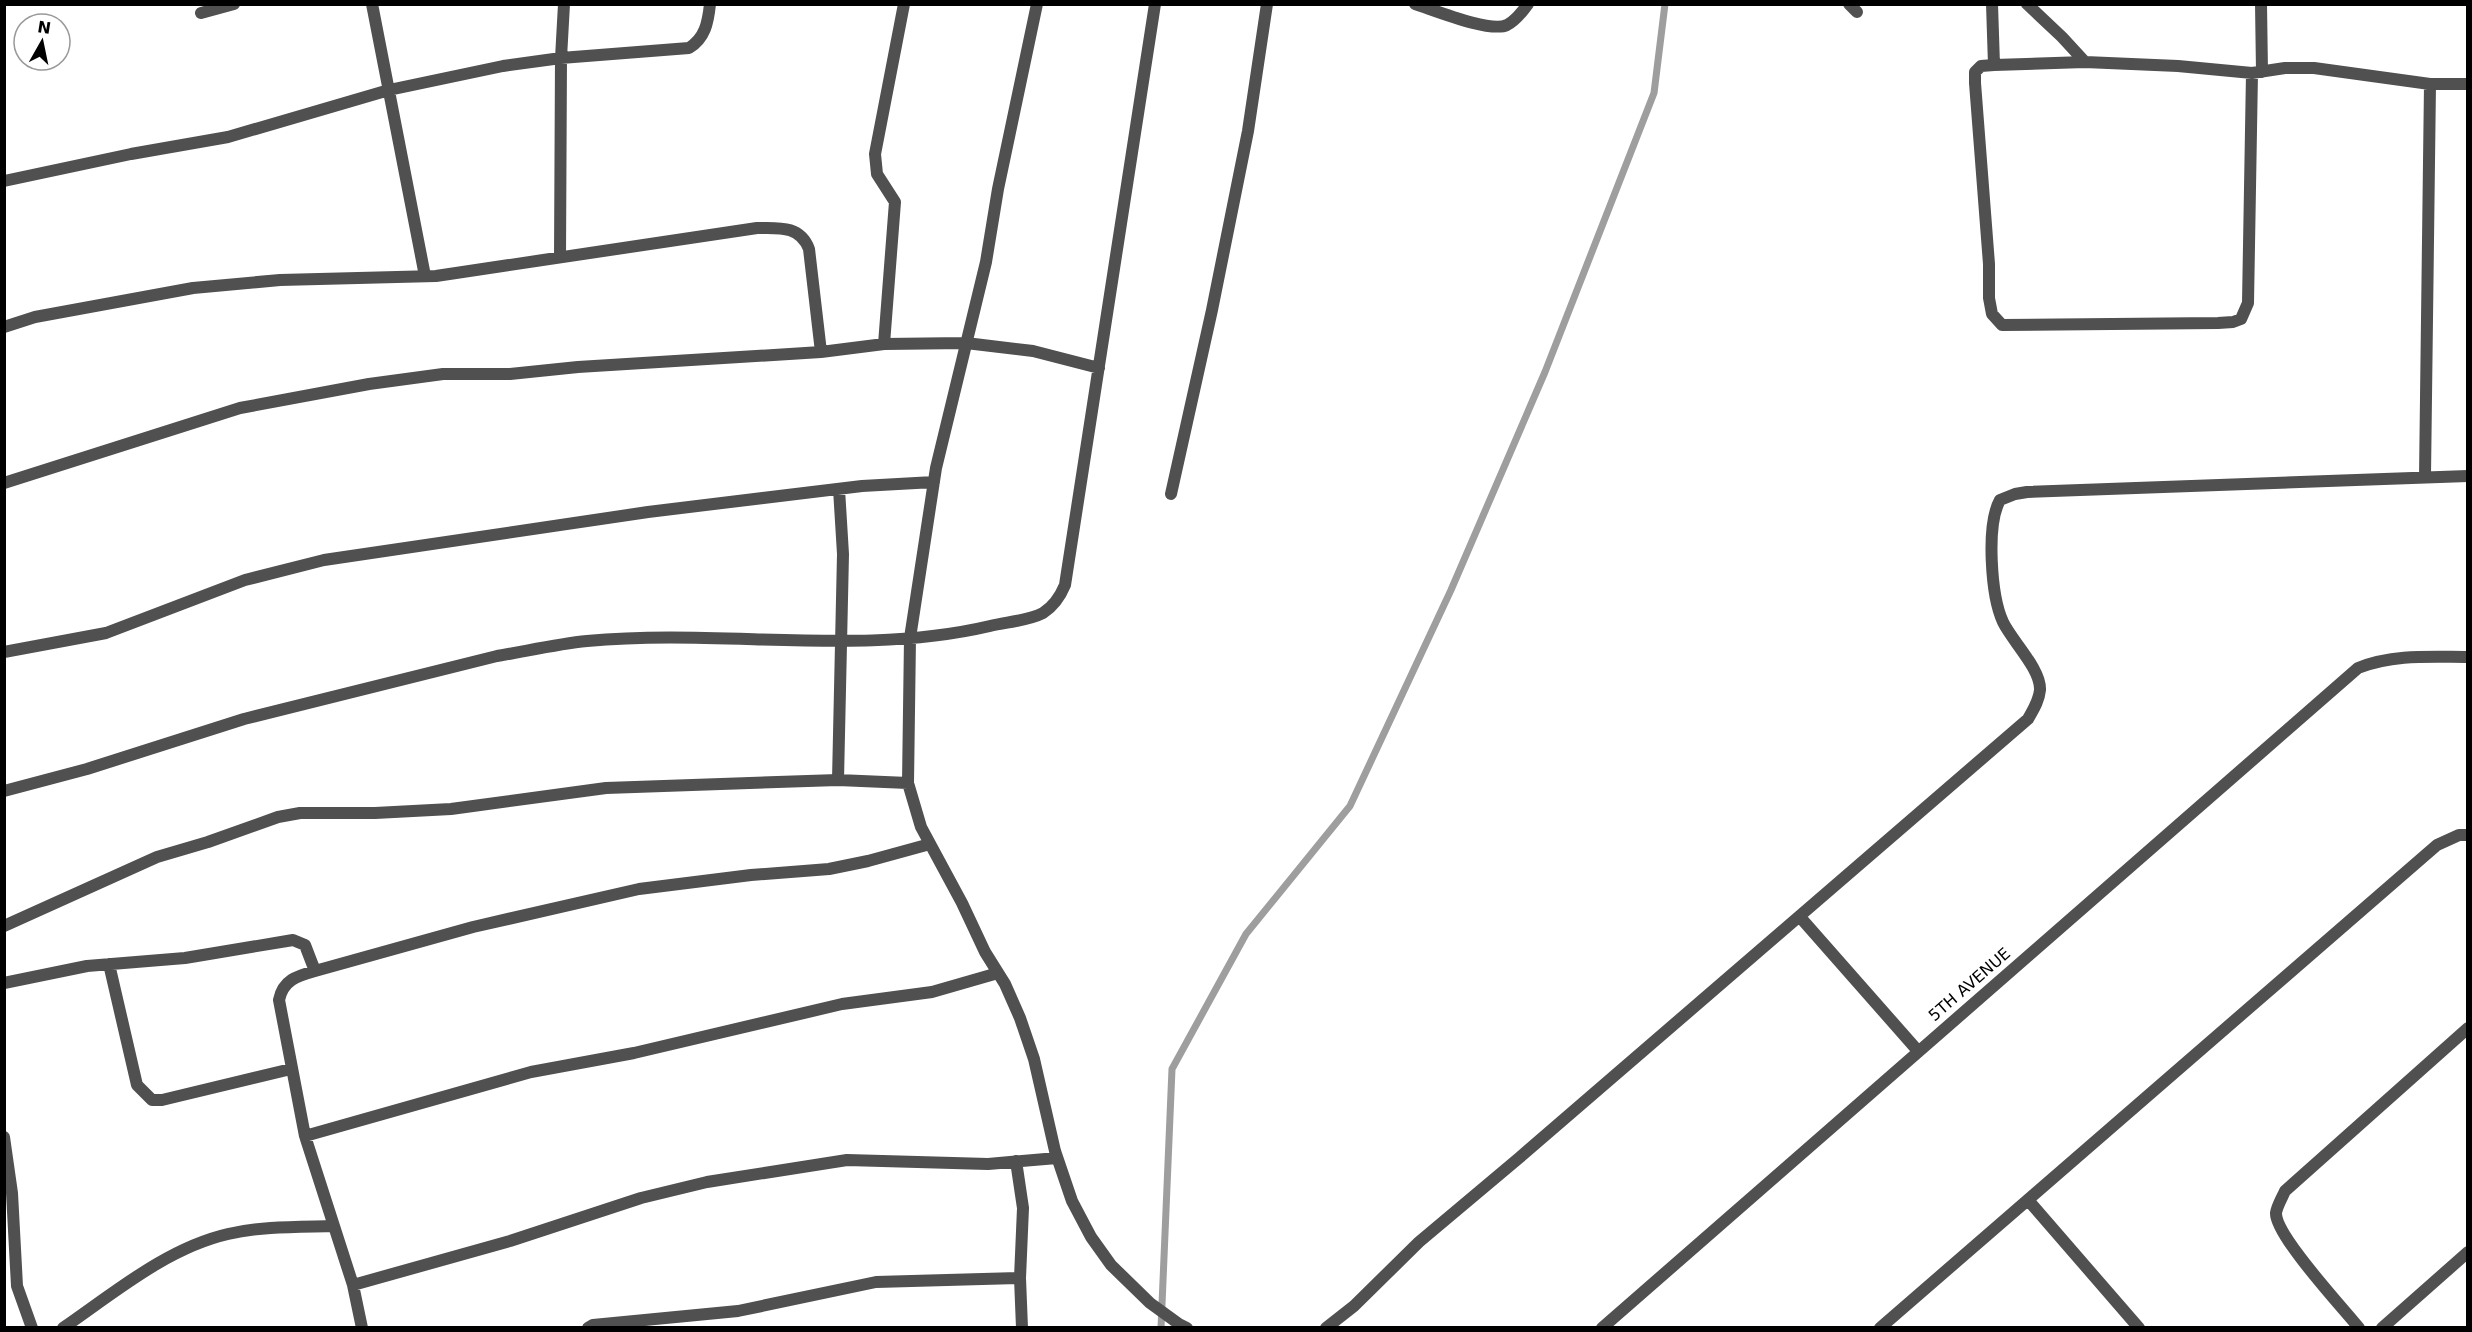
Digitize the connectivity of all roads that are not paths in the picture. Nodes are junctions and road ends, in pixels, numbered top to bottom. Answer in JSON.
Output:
{"nodes":[{"id":1,"x":234,"y":4,"type":"edge"},
{"id":2,"x":372,"y":4,"type":"edge"},
{"id":3,"x":564,"y":4,"type":"edge"},
{"id":4,"x":710,"y":4,"type":"edge"},
{"id":5,"x":904,"y":4,"type":"edge"},
{"id":6,"x":1037,"y":4,"type":"edge"},
{"id":7,"x":1155,"y":4,"type":"edge"},
{"id":8,"x":1267,"y":4,"type":"edge"},
{"id":9,"x":1415,"y":4,"type":"edge"},
{"id":10,"x":1528,"y":4,"type":"edge"},
{"id":11,"x":1992,"y":4,"type":"edge"},
{"id":12,"x":2027,"y":4,"type":"edge"},
{"id":13,"x":2261,"y":4,"type":"edge"},
{"id":14,"x":1441,"y":8,"type":"edge"},
{"id":15,"x":201,"y":13,"type":"dead end"},
{"id":16,"x":561,"y":58,"type":"junction"},
{"id":17,"x":2085,"y":62,"type":"junction"},
{"id":18,"x":1994,"y":65,"type":"junction"},
{"id":19,"x":2257,"y":72,"type":"junction"},
{"id":20,"x":2430,"y":84,"type":"junction"},
{"id":21,"x":2468,"y":84,"type":"edge"},
{"id":22,"x":389,"y":90,"type":"junction"},
{"id":23,"x":4,"y":181,"type":"edge"},
{"id":24,"x":560,"y":256,"type":"junction"},
{"id":25,"x":425,"y":276,"type":"junction"},
{"id":26,"x":4,"y":327,"type":"edge"},
{"id":27,"x":966,"y":343,"type":"junction"},
{"id":28,"x":884,"y":344,"type":"junction"},
{"id":29,"x":821,"y":352,"type":"junction"},
{"id":30,"x":1099,"y":368,"type":"junction"},
{"id":31,"x":2425,"y":476,"type":"junction"},
{"id":32,"x":2468,"y":476,"type":"edge"},
{"id":33,"x":934,"y":482,"type":"junction"},
{"id":34,"x":4,"y":483,"type":"edge"},
{"id":35,"x":839,"y":489,"type":"junction"},
{"id":36,"x":1171,"y":494,"type":"dead end"},
{"id":37,"x":910,"y":638,"type":"junction"},
{"id":38,"x":841,"y":640,"type":"junction"},
{"id":39,"x":4,"y":652,"type":"edge"},
{"id":40,"x":2468,"y":657,"type":"edge"},
{"id":41,"x":838,"y":780,"type":"junction"},
{"id":42,"x":908,"y":783,"type":"junction"},
{"id":43,"x":4,"y":791,"type":"edge"},
{"id":44,"x":2468,"y":835,"type":"edge"},
{"id":45,"x":930,"y":844,"type":"junction"},
{"id":46,"x":1800,"y":917,"type":"junction"},
{"id":47,"x":4,"y":926,"type":"edge"},
{"id":48,"x":110,"y":964,"type":"junction"},
{"id":49,"x":315,"y":971,"type":"junction"},
{"id":50,"x":998,"y":974,"type":"junction"},
{"id":51,"x":4,"y":983,"type":"edge"},
{"id":52,"x":2468,"y":1028,"type":"edge"},
{"id":53,"x":1918,"y":1051,"type":"junction"},
{"id":54,"x":291,"y":1069,"type":"junction"},
{"id":55,"x":305,"y":1136,"type":"junction"},
{"id":56,"x":4,"y":1137,"type":"edge"},
{"id":57,"x":1057,"y":1158,"type":"junction"},
{"id":58,"x":1016,"y":1161,"type":"junction"},
{"id":59,"x":2028,"y":1200,"type":"junction"},
{"id":60,"x":334,"y":1226,"type":"junction"},
{"id":61,"x":2468,"y":1252,"type":"edge"},
{"id":62,"x":1020,"y":1278,"type":"junction"},
{"id":63,"x":352,"y":1285,"type":"junction"},
{"id":64,"x":32,"y":1328,"type":"edge"},
{"id":65,"x":63,"y":1328,"type":"edge"},
{"id":66,"x":362,"y":1328,"type":"edge"},
{"id":67,"x":588,"y":1328,"type":"edge"},
{"id":68,"x":1023,"y":1328,"type":"edge"},
{"id":69,"x":1187,"y":1328,"type":"edge"},
{"id":70,"x":1326,"y":1328,"type":"edge"},
{"id":71,"x":1602,"y":1328,"type":"edge"},
{"id":72,"x":1880,"y":1328,"type":"edge"},
{"id":73,"x":2139,"y":1328,"type":"edge"},
{"id":74,"x":2360,"y":1328,"type":"edge"},
{"id":75,"x":2382,"y":1328,"type":"edge"}],
"edges":[{"from":1,"to":15,"type":"street"},
{"from":2,"to":22,"type":"street"},
{"from":3,"to":16,"type":"street"},
{"from":4,"to":16,"type":"street"},
{"from":5,"to":28,"type":"street"},
{"from":6,"to":27,"type":"street"},
{"from":7,"to":30,"type":"street"},
{"from":8,"to":36,"type":"street"},
{"from":9,"to":14,"type":"street"},
{"from":10,"to":14,"type":"street"},
{"from":11,"to":18,"type":"street"},
{"from":12,"to":17,"type":"street"},
{"from":13,"to":19,"type":"street"},
{"from":16,"to":22,"type":"street"},
{"from":16,"to":24,"type":"street"},
{"from":17,"to":18,"type":"street"},
{"from":17,"to":19,"type":"street"},
{"from":18,"to":19,"type":"street"},
{"from":19,"to":20,"type":"street"},
{"from":20,"to":21,"type":"street"},
{"from":20,"to":31,"type":"street"},
{"from":22,"to":23,"type":"street"},
{"from":22,"to":25,"type":"street"},
{"from":24,"to":25,"type":"street"},
{"from":24,"to":29,"type":"street"},
{"from":25,"to":26,"type":"street"},
{"from":27,"to":28,"type":"street"},
{"from":27,"to":30,"type":"street"},
{"from":27,"to":33,"type":"street"},
{"from":28,"to":29,"type":"street"},
{"from":29,"to":34,"type":"street"},
{"from":30,"to":37,"type":"street"},
{"from":31,"to":32,"type":"street"},
{"from":31,"to":46,"type":"street"},
{"from":33,"to":35,"type":"street"},
{"from":33,"to":37,"type":"street"},
{"from":35,"to":38,"type":"street"},
{"from":35,"to":39,"type":"street"},
{"from":37,"to":38,"type":"street"},
{"from":37,"to":42,"type":"street"},
{"from":38,"to":41,"type":"street"},
{"from":38,"to":43,"type":"street"},
{"from":40,"to":53,"type":"street","name":"5TH AVENUE"},
{"from":41,"to":42,"type":"street"},
{"from":41,"to":47,"type":"street"},
{"from":42,"to":45,"type":"street"},
{"from":44,"to":59,"type":"street"},
{"from":45,"to":49,"type":"street"},
{"from":45,"to":50,"type":"street"},
{"from":46,"to":53,"type":"street"},
{"from":46,"to":70,"type":"street"},
{"from":48,"to":49,"type":"street"},
{"from":48,"to":51,"type":"street"},
{"from":48,"to":54,"type":"street"},
{"from":49,"to":54,"type":"street"},
{"from":50,"to":55,"type":"street"},
{"from":50,"to":57,"type":"street"},
{"from":52,"to":74,"type":"street"},
{"from":53,"to":71,"type":"street","name":"5TH AVENUE"},
{"from":54,"to":55,"type":"street"},
{"from":55,"to":60,"type":"street"},
{"from":56,"to":64,"type":"street"},
{"from":57,"to":58,"type":"street"},
{"from":57,"to":69,"type":"street"},
{"from":58,"to":62,"type":"street"},
{"from":58,"to":63,"type":"street"},
{"from":59,"to":72,"type":"street"},
{"from":59,"to":73,"type":"street"},
{"from":60,"to":63,"type":"street"},
{"from":60,"to":65,"type":"street"},
{"from":61,"to":75,"type":"street"},
{"from":62,"to":67,"type":"street"},
{"from":62,"to":68,"type":"street"},
{"from":63,"to":66,"type":"street"}]}
